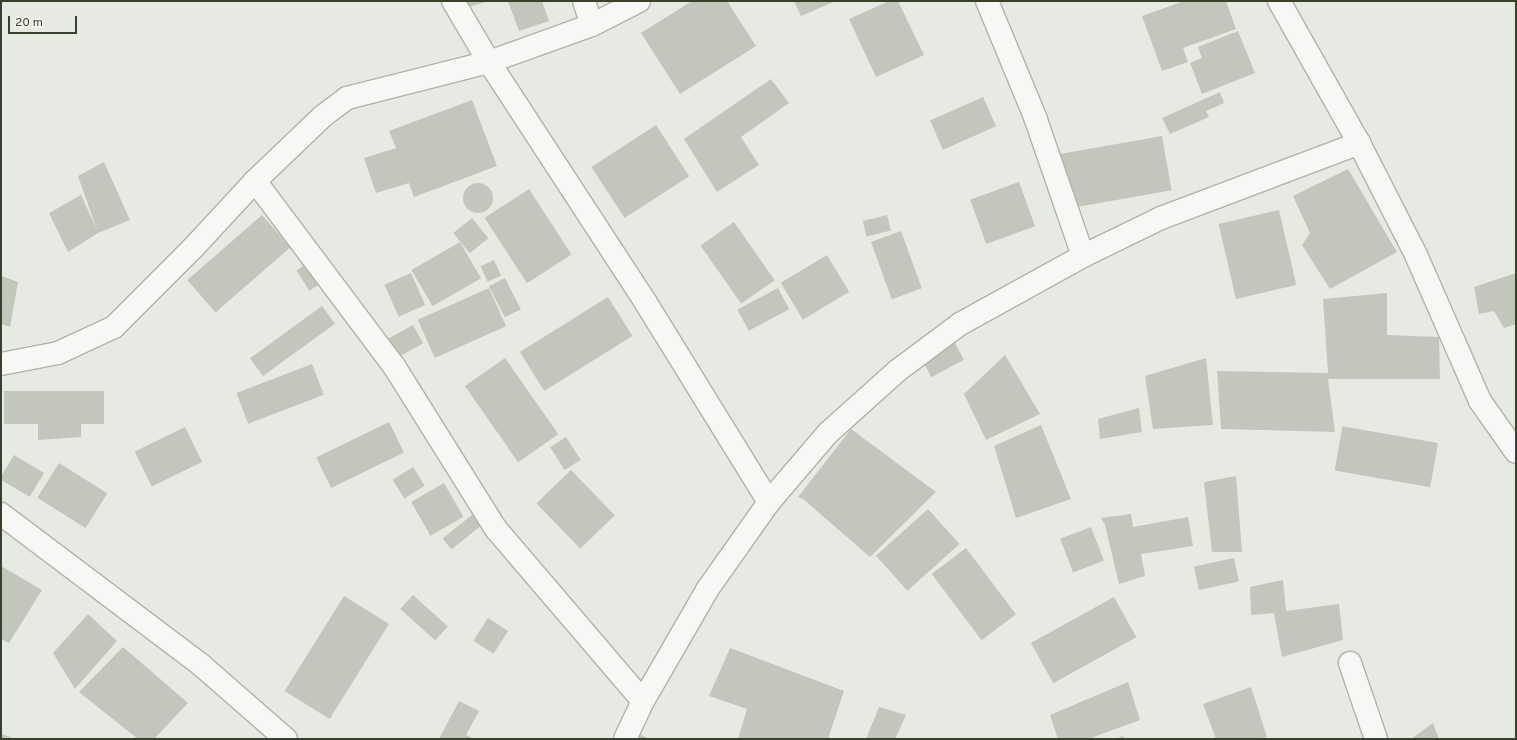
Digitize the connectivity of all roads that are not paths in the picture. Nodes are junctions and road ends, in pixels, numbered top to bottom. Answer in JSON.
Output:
{"nodes":[{"id":1,"x":453,"y":1,"type":"edge"},
{"id":2,"x":584,"y":1,"type":"edge"},
{"id":3,"x":638,"y":1,"type":"edge"},
{"id":4,"x":987,"y":1,"type":"edge"},
{"id":5,"x":1279,"y":1,"type":"edge"},
{"id":6,"x":592,"y":24,"type":"junction"},
{"id":7,"x":489,"y":62,"type":"junction"},
{"id":8,"x":1359,"y":143,"type":"junction"},
{"id":9,"x":255,"y":181,"type":"junction"},
{"id":10,"x":1083,"y":256,"type":"junction"},
{"id":11,"x":1,"y":364,"type":"edge"},
{"id":12,"x":1516,"y":452,"type":"edge"},
{"id":13,"x":769,"y":502,"type":"junction"},
{"id":14,"x":1,"y":514,"type":"edge"},
{"id":15,"x":1350,"y":663,"type":"dead end"},
{"id":16,"x":643,"y":701,"type":"junction"},
{"id":17,"x":286,"y":739,"type":"edge"},
{"id":18,"x":625,"y":739,"type":"edge"},
{"id":19,"x":1376,"y":739,"type":"edge"}],
"edges":[{"from":1,"to":7,"type":"street"},
{"from":2,"to":6,"type":"street"},
{"from":3,"to":6,"type":"street"},
{"from":4,"to":10,"type":"street"},
{"from":5,"to":8,"type":"street"},
{"from":6,"to":7,"type":"street"},
{"from":7,"to":9,"type":"street"},
{"from":7,"to":13,"type":"street"},
{"from":8,"to":10,"type":"street"},
{"from":8,"to":12,"type":"street"},
{"from":9,"to":11,"type":"street"},
{"from":9,"to":16,"type":"street"},
{"from":10,"to":13,"type":"street"},
{"from":13,"to":16,"type":"street"},
{"from":14,"to":17,"type":"street"},
{"from":15,"to":19,"type":"street"},
{"from":16,"to":18,"type":"street"}]}
